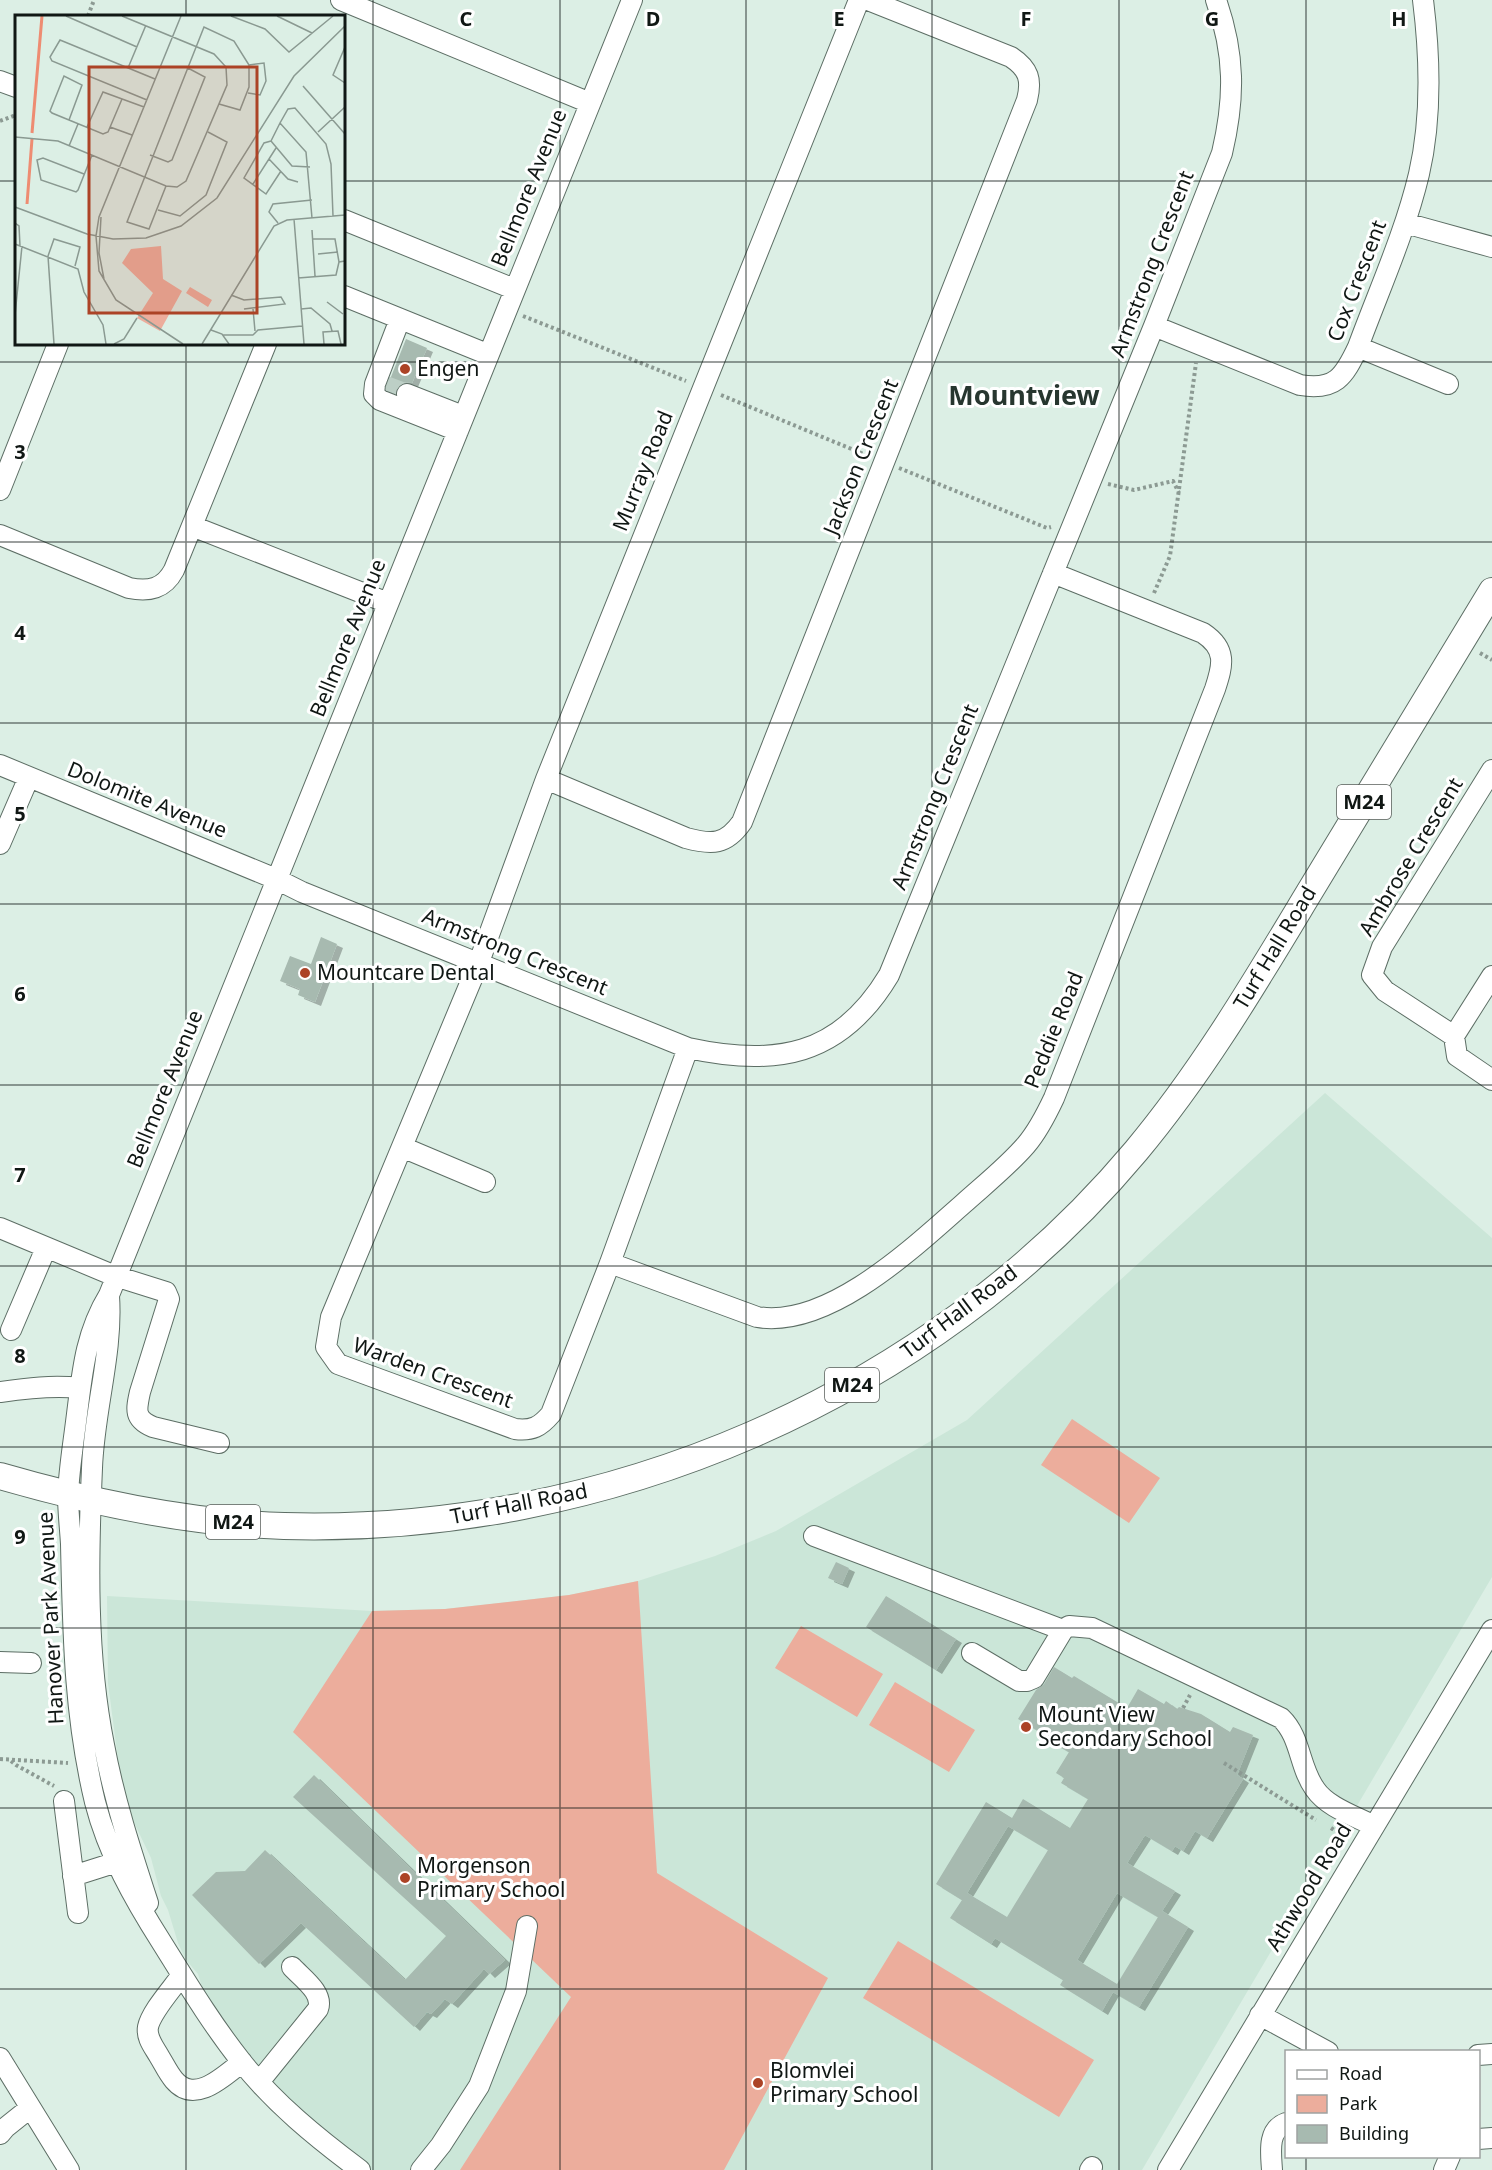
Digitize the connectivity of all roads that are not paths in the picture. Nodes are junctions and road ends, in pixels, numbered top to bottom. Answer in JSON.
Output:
{"nodes":[{"id":1,"x":632,"y":0,"type":"edge"},
{"id":2,"x":859,"y":0,"type":"edge"},
{"id":3,"x":868,"y":0,"type":"edge"},
{"id":4,"x":1216,"y":0,"type":"edge"},
{"id":5,"x":1423,"y":0,"type":"edge"},
{"id":6,"x":348,"y":1,"type":"edge"},
{"id":7,"x":0,"y":81,"type":"edge"},
{"id":8,"x":15,"y":87,"type":"edge"},
{"id":9,"x":590,"y":102,"type":"junction"},
{"id":10,"x":345,"y":220,"type":"edge"},
{"id":11,"x":1405,"y":223,"type":"junction"},
{"id":12,"x":1492,"y":247,"type":"edge"},
{"id":13,"x":514,"y":289,"type":"junction"},
{"id":14,"x":345,"y":296,"type":"edge"},
{"id":15,"x":405,"y":321,"type":"junction"},
{"id":16,"x":1154,"y":326,"type":"junction"},
{"id":17,"x":58,"y":345,"type":"edge"},
{"id":18,"x":266,"y":345,"type":"edge"},
{"id":19,"x":1358,"y":347,"type":"junction"},
{"id":20,"x":487,"y":354,"type":"junction"},
{"id":21,"x":1448,"y":384,"type":"dead end"},
{"id":22,"x":386,"y":386,"type":"dead end"},
{"id":23,"x":407,"y":394,"type":"tunnel mouth"},
{"id":24,"x":460,"y":424,"type":"junction"},
{"id":25,"x":0,"y":490,"type":"edge"},
{"id":26,"x":192,"y":526,"type":"junction"},
{"id":27,"x":0,"y":535,"type":"edge"},
{"id":28,"x":1053,"y":573,"type":"junction"},
{"id":29,"x":1492,"y":591,"type":"edge"},
{"id":30,"x":388,"y":603,"type":"junction"},
{"id":31,"x":0,"y":765,"type":"edge"},
{"id":32,"x":1492,"y":770,"type":"edge"},
{"id":33,"x":29,"y":777,"type":"junction"},
{"id":34,"x":546,"y":779,"type":"junction"},
{"id":35,"x":0,"y":844,"type":"edge"},
{"id":36,"x":276,"y":879,"type":"junction"},
{"id":37,"x":479,"y":962,"type":"junction"},
{"id":38,"x":1492,"y":976,"type":"edge"},
{"id":39,"x":1454,"y":1036,"type":"junction"},
{"id":40,"x":688,"y":1048,"type":"junction"},
{"id":41,"x":1492,"y":1080,"type":"edge"},
{"id":42,"x":402,"y":1147,"type":"junction"},
{"id":43,"x":485,"y":1182,"type":"dead end"},
{"id":44,"x":0,"y":1228,"type":"edge"},
{"id":45,"x":46,"y":1248,"type":"junction"},
{"id":46,"x":610,"y":1263,"type":"junction"},
{"id":47,"x":116,"y":1276,"type":"junction"},
{"id":48,"x":109,"y":1295,"type":"junction"},
{"id":49,"x":11,"y":1330,"type":"dead end"},
{"id":50,"x":80,"y":1388,"type":"junction"},
{"id":51,"x":0,"y":1392,"type":"edge"},
{"id":52,"x":219,"y":1443,"type":"dead end"},
{"id":53,"x":0,"y":1476,"type":"edge"},
{"id":54,"x":79,"y":1498,"type":"junction"},
{"id":55,"x":814,"y":1536,"type":"dead end"},
{"id":56,"x":1063,"y":1630,"type":"junction"},
{"id":57,"x":1492,"y":1630,"type":"edge"},
{"id":58,"x":972,"y":1653,"type":"dead end"},
{"id":59,"x":0,"y":1662,"type":"edge"},
{"id":60,"x":31,"y":1663,"type":"dead end"},
{"id":61,"x":63,"y":1795,"type":"road end"},
{"id":62,"x":1374,"y":1826,"type":"junction"},
{"id":63,"x":117,"y":1862,"type":"junction"},
{"id":64,"x":73,"y":1876,"type":"junction"},
{"id":65,"x":78,"y":1913,"type":"dead end"},
{"id":66,"x":527,"y":1926,"type":"dead end"},
{"id":67,"x":158,"y":1937,"type":"junction"},
{"id":68,"x":292,"y":1967,"type":"dead end"},
{"id":69,"x":181,"y":1976,"type":"junction"},
{"id":70,"x":1260,"y":2015,"type":"junction"},
{"id":71,"x":1324,"y":2050,"type":"edge"},
{"id":72,"x":0,"y":2058,"type":"edge"},
{"id":73,"x":242,"y":2062,"type":"junction"},
{"id":74,"x":259,"y":2082,"type":"junction"},
{"id":75,"x":30,"y":2108,"type":"junction"},
{"id":76,"x":1285,"y":2124,"type":"edge"},
{"id":77,"x":0,"y":2134,"type":"edge"},
{"id":78,"x":69,"y":2170,"type":"edge"},
{"id":79,"x":360,"y":2170,"type":"edge"},
{"id":80,"x":421,"y":2170,"type":"edge"},
{"id":81,"x":1168,"y":2170,"type":"edge"},
{"id":82,"x":1272,"y":2170,"type":"edge"}],
"edges":[{"from":1,"to":9,"type":"street","name":"Bellmore Avenue"},
{"from":2,"to":34,"type":"street","name":"Murray Road"},
{"from":3,"to":34,"type":"street","name":"Jackson Crescent"},
{"from":4,"to":16,"type":"street","name":"Armstrong Crescent"},
{"from":5,"to":11,"type":"street","name":"Cox Crescent"},
{"from":6,"to":9,"type":"street"},
{"from":7,"to":8,"type":"street"},
{"from":9,"to":13,"type":"street","name":"Bellmore Avenue"},
{"from":10,"to":13,"type":"street"},
{"from":11,"to":12,"type":"street"},
{"from":11,"to":19,"type":"street","name":"Cox Crescent"},
{"from":13,"to":20,"type":"street","name":"Bellmore Avenue"},
{"from":14,"to":15,"type":"street"},
{"from":15,"to":20,"type":"street"},
{"from":15,"to":22,"type":"street"},
{"from":15,"to":24,"type":"street"},
{"from":16,"to":19,"type":"street","name":"Cox Crescent"},
{"from":16,"to":28,"type":"street","name":"Armstrong Crescent"},
{"from":17,"to":25,"type":"street"},
{"from":18,"to":26,"type":"street"},
{"from":19,"to":21,"type":"street"},
{"from":20,"to":24,"type":"street","name":"Bellmore Avenue"},
{"from":23,"to":24,"type":"street"},
{"from":24,"to":30,"type":"street","name":"Bellmore Avenue"},
{"from":26,"to":27,"type":"street"},
{"from":26,"to":30,"type":"street"},
{"from":28,"to":40,"type":"street","name":"Armstrong Crescent"},
{"from":28,"to":46,"type":"street","name":"Peddie Road"},
{"from":29,"to":54,"type":"main road","name":"Turf Hall Road","number":"M24"},
{"from":30,"to":36,"type":"street","name":"Bellmore Avenue"},
{"from":31,"to":33,"type":"street","name":"Dolomite Avenue"},
{"from":32,"to":39,"type":"street","name":"Ambrose Crescent"},
{"from":33,"to":35,"type":"street"},
{"from":33,"to":36,"type":"street","name":"Dolomite Avenue"},
{"from":34,"to":37,"type":"street","name":"Murray Road"},
{"from":36,"to":37,"type":"street","name":"Armstrong Crescent"},
{"from":36,"to":47,"type":"street","name":"Bellmore Avenue"},
{"from":37,"to":40,"type":"street","name":"Armstrong Crescent"},
{"from":37,"to":42,"type":"street","name":"Warden Crescent"},
{"from":38,"to":39,"type":"street"},
{"from":39,"to":41,"type":"street"},
{"from":40,"to":46,"type":"street","name":"Warden Crescent"},
{"from":42,"to":43,"type":"street"},
{"from":42,"to":46,"type":"street","name":"Warden Crescent"},
{"from":44,"to":45,"type":"street"},
{"from":45,"to":47,"type":"street"},
{"from":45,"to":49,"type":"street"},
{"from":47,"to":48,"type":"street","name":"Bellmore Avenue"},
{"from":47,"to":52,"type":"street"},
{"from":48,"to":50,"type":"street","name":"Bellmore Avenue"},
{"from":48,"to":54,"type":"street","name":"Bellmore Avenue"},
{"from":50,"to":51,"type":"street"},
{"from":50,"to":54,"type":"street","name":"Bellmore Avenue"},
{"from":53,"to":54,"type":"main road","name":"Turf Hall Road","number":"M24"},
{"from":54,"to":63,"type":"street","name":"Hanover Park Avenue"},
{"from":54,"to":67,"type":"street","name":"Hanover Park Avenue"},
{"from":55,"to":56,"type":"street"},
{"from":56,"to":58,"type":"street"},
{"from":56,"to":62,"type":"street"},
{"from":57,"to":62,"type":"street","name":"Athwood Road"},
{"from":59,"to":60,"type":"street"},
{"from":61,"to":64,"type":"street"},
{"from":62,"to":70,"type":"street","name":"Athwood Road"},
{"from":63,"to":64,"type":"street"},
{"from":63,"to":67,"type":"street","name":"Hanover Park Avenue"},
{"from":64,"to":65,"type":"street"},
{"from":66,"to":80,"type":"street"},
{"from":67,"to":69,"type":"street","name":"Hanover Park Avenue"},
{"from":68,"to":74,"type":"street"},
{"from":69,"to":73,"type":"street","name":"Hanover Park Avenue"},
{"from":69,"to":73,"type":"street"},
{"from":70,"to":71,"type":"street"},
{"from":70,"to":81,"type":"street","name":"Athwood Road"},
{"from":72,"to":75,"type":"street"},
{"from":73,"to":74,"type":"street","name":"Hanover Park Avenue"},
{"from":74,"to":79,"type":"street","name":"Hanover Park Avenue"},
{"from":75,"to":77,"type":"street"},
{"from":75,"to":78,"type":"street"},
{"from":76,"to":82,"type":"street"}]}
